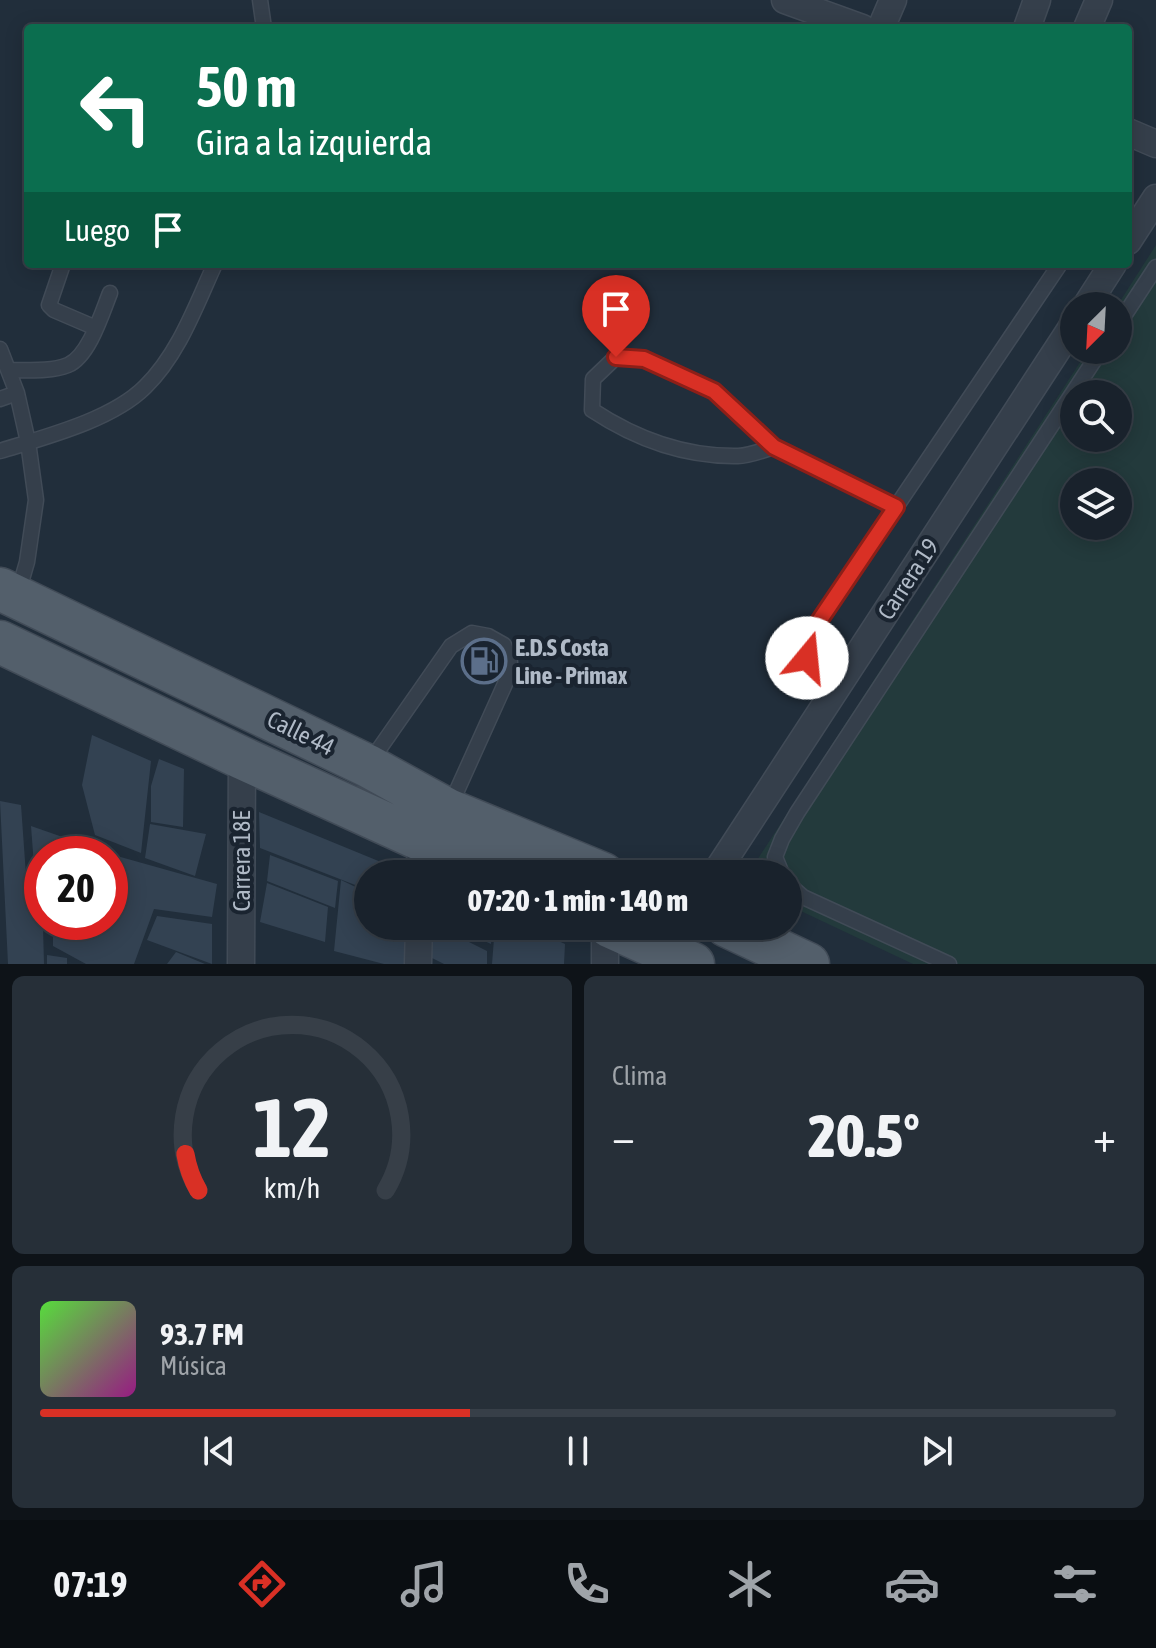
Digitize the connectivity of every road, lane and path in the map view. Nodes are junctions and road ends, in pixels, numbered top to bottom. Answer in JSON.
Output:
{"nodes":[{"id":1,"x":260,"y":0,"type":"edge"},
{"id":2,"x":785,"y":0,"type":"edge"},
{"id":3,"x":893,"y":0,"type":"edge"},
{"id":4,"x":1037,"y":0,"type":"edge"},
{"id":5,"x":1099,"y":0,"type":"edge"},
{"id":6,"x":263,"y":24,"type":"edge"},
{"id":7,"x":851,"y":24,"type":"edge"},
{"id":8,"x":883,"y":24,"type":"edge"},
{"id":9,"x":1028,"y":24,"type":"edge"},
{"id":10,"x":1089,"y":24,"type":"edge"},
{"id":11,"x":1132,"y":134,"type":"edge"},
{"id":12,"x":1156,"y":144,"type":"edge"},
{"id":13,"x":1156,"y":198,"type":"edge"},
{"id":14,"x":1132,"y":235,"type":"edge"},
{"id":15,"x":1156,"y":267,"type":"edge"},
{"id":16,"x":62,"y":268,"type":"edge"},
{"id":17,"x":213,"y":268,"type":"edge"},
{"id":18,"x":1057,"y":268,"type":"edge"},
{"id":19,"x":1110,"y":268,"type":"edge"},
{"id":20,"x":1095,"y":292,"type":"edge"},
{"id":21,"x":110,"y":293,"type":"dead end"},
{"id":22,"x":1132,"y":304,"type":"edge"},
{"id":23,"x":96,"y":328,"type":"junction"},
{"id":24,"x":1060,"y":345,"type":"edge"},
{"id":25,"x":0,"y":349,"type":"edge"},
{"id":26,"x":1092,"y":364,"type":"edge"},
{"id":27,"x":10,"y":370,"type":"junction"},
{"id":28,"x":17,"y":393,"type":"junction"},
{"id":29,"x":0,"y":399,"type":"edge"},
{"id":30,"x":28,"y":442,"type":"junction"},
{"id":31,"x":774,"y":447,"type":"junction"},
{"id":32,"x":0,"y":451,"type":"edge"},
{"id":33,"x":896,"y":507,"type":"junction"},
{"id":34,"x":8,"y":592,"type":"edge"},
{"id":35,"x":0,"y":642,"type":"edge"},
{"id":36,"x":834,"y":692,"type":"junction"},
{"id":37,"x":242,"y":758,"type":"junction"},
{"id":38,"x":368,"y":766,"type":"junction"},
{"id":39,"x":430,"y":841,"type":"edge"},
{"id":40,"x":468,"y":860,"type":"edge"},
{"id":41,"x":530,"y":860,"type":"edge"},
{"id":42,"x":724,"y":860,"type":"edge"},
{"id":43,"x":776,"y":860,"type":"edge"},
{"id":44,"x":802,"y":896,"type":"edge"},
{"id":45,"x":419,"y":940,"type":"edge"},
{"id":46,"x":606,"y":940,"type":"edge"},
{"id":47,"x":655,"y":940,"type":"edge"},
{"id":48,"x":757,"y":940,"type":"edge"},
{"id":49,"x":686,"y":949,"type":"edge"},
{"id":50,"x":241,"y":964,"type":"edge"},
{"id":51,"x":418,"y":964,"type":"edge"},
{"id":52,"x":605,"y":964,"type":"edge"},
{"id":53,"x":808,"y":964,"type":"edge"},
{"id":54,"x":949,"y":964,"type":"edge"}],
"edges":[{"from":1,"to":6,"type":"lane"},
{"from":2,"to":7,"type":"street"},
{"from":3,"to":8,"type":"street"},
{"from":4,"to":9,"type":"street"},
{"from":5,"to":10,"type":"street"},
{"from":11,"to":12,"type":"street"},
{"from":13,"to":14,"type":"street"},
{"from":15,"to":22,"type":"lane"},
{"from":16,"to":23,"type":"lane"},
{"from":17,"to":30,"type":"lane"},
{"from":18,"to":33,"type":"lane"},
{"from":19,"to":20,"type":"street"},
{"from":21,"to":23,"type":"lane"},
{"from":23,"to":27,"type":"lane"},
{"from":24,"to":36,"type":"street","name":"Carrera 19"},
{"from":25,"to":27,"type":"lane"},
{"from":26,"to":43,"type":"lane"},
{"from":27,"to":28,"type":"lane"},
{"from":28,"to":29,"type":"lane"},
{"from":28,"to":30,"type":"lane"},
{"from":30,"to":32,"type":"lane"},
{"from":30,"to":34,"type":"lane"},
{"from":31,"to":31,"type":"lane"},
{"from":31,"to":33,"type":"lane"},
{"from":33,"to":36,"type":"lane"},
{"from":34,"to":38,"type":"main road","name":"Calle 44"},
{"from":35,"to":37,"type":"main road","name":"Calle 44"},
{"from":36,"to":42,"type":"street","name":"Carrera 19"},
{"from":37,"to":39,"type":"main road","name":"Calle 44"},
{"from":37,"to":50,"type":"street","name":"Carrera 18E"},
{"from":38,"to":39,"type":"main road","name":"Calle 44"},
{"from":38,"to":39,"type":"lane"},
{"from":39,"to":40,"type":"main road","name":"Calle 44"},
{"from":39,"to":41,"type":"main road","name":"Calle 44"},
{"from":44,"to":54,"type":"lane"},
{"from":45,"to":51,"type":"street"},
{"from":46,"to":52,"type":"street"},
{"from":47,"to":49,"type":"main road"},
{"from":48,"to":53,"type":"main road"}]}
